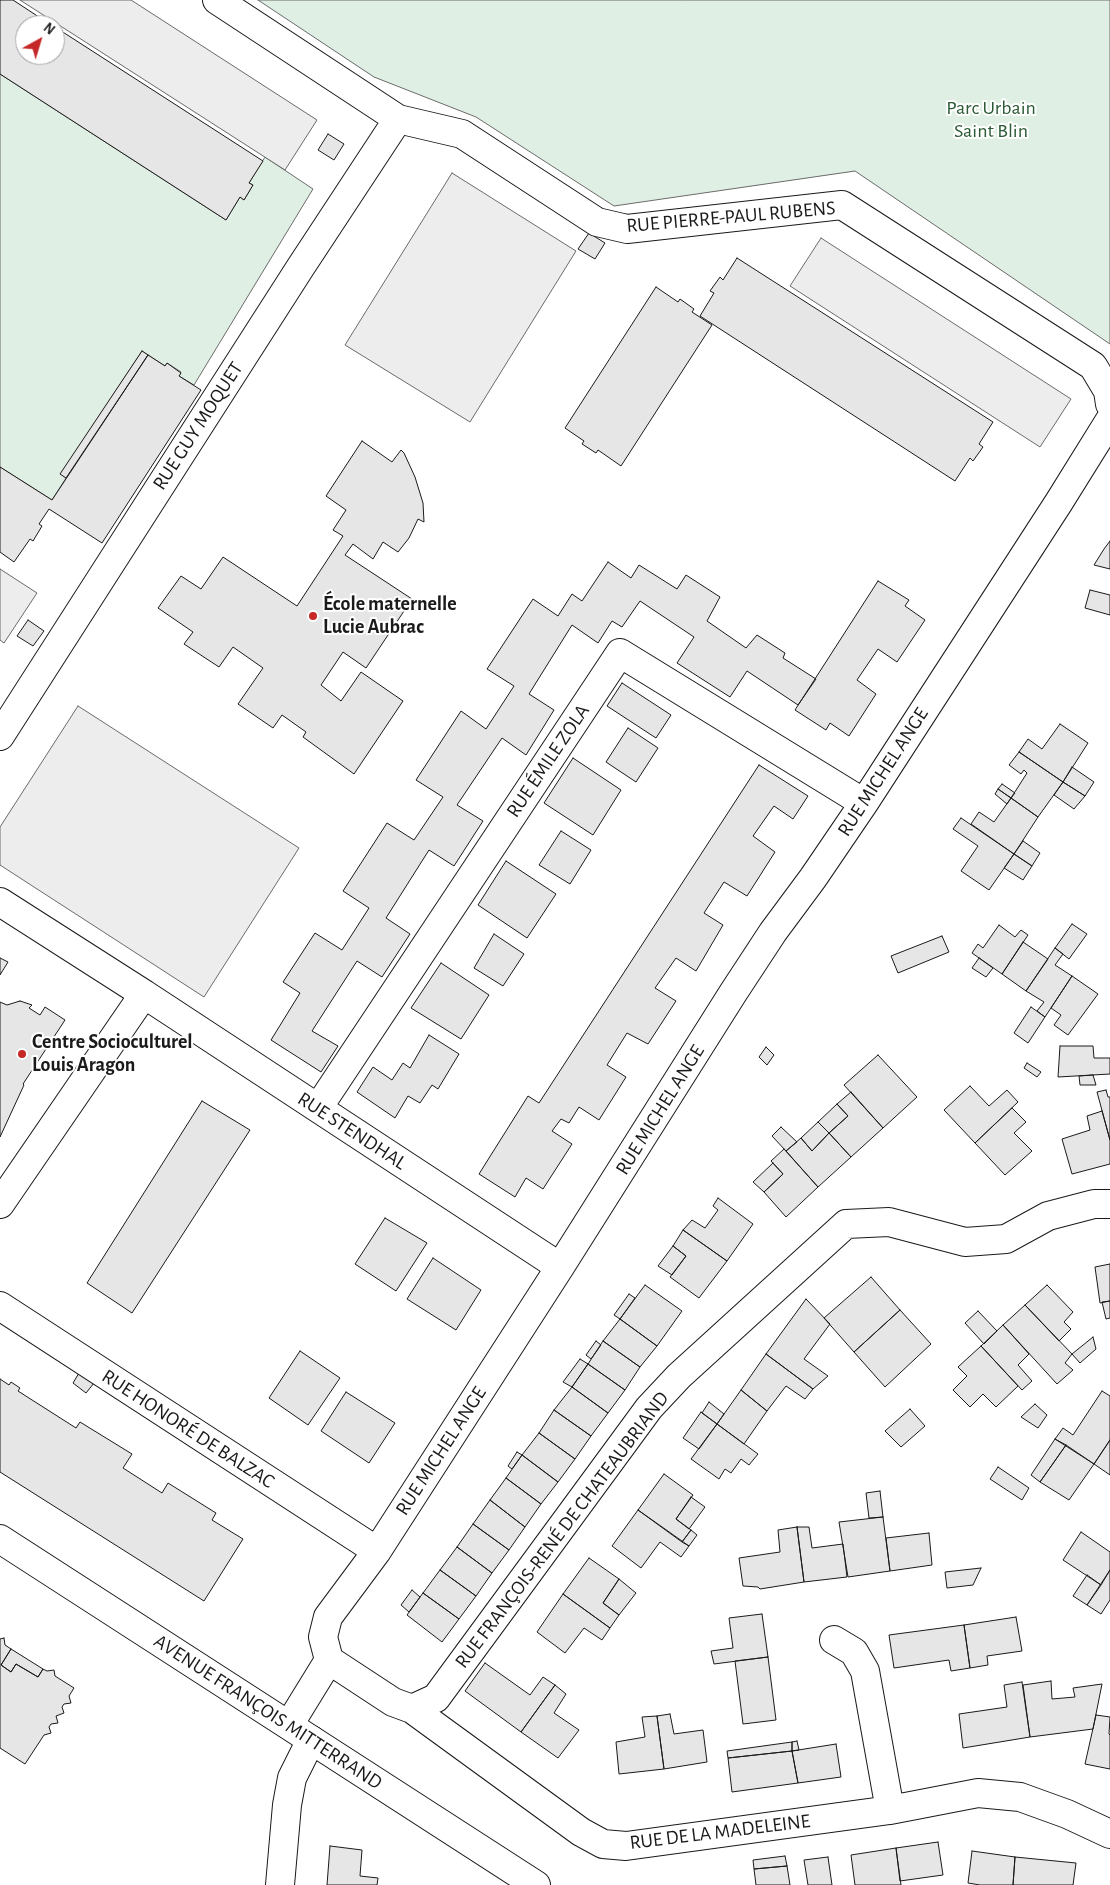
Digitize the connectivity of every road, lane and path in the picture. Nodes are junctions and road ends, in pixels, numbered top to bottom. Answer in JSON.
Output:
{"nodes":[{"id":1,"x":217,"y":0,"type":"edge"},
{"id":2,"x":398,"y":119,"type":"junction"},
{"id":3,"x":1110,"y":404,"type":"edge"},
{"id":4,"x":1110,"y":420,"type":"edge"},
{"id":5,"x":4,"y":720,"type":"edge"},
{"id":6,"x":864,"y":803,"type":"junction"},
{"id":7,"x":0,"y":902,"type":"edge"},
{"id":8,"x":144,"y":994,"type":"junction"},
{"id":9,"x":318,"y":1108,"type":"junction"},
{"id":10,"x":0,"y":1204,"type":"edge"},
{"id":11,"x":1110,"y":1204,"type":"edge"},
{"id":12,"x":560,"y":1267,"type":"junction"},
{"id":13,"x":0,"y":1306,"type":"edge"},
{"id":14,"x":0,"y":1539,"type":"edge"},
{"id":15,"x":377,"y":1551,"type":"junction"},
{"id":16,"x":834,"y":1640,"type":"dead end"},
{"id":17,"x":329,"y":1660,"type":"junction"},
{"id":18,"x":412,"y":1709,"type":"junction"},
{"id":19,"x":300,"y":1732,"type":"junction"},
{"id":20,"x":890,"y":1810,"type":"junction"},
{"id":21,"x":1110,"y":1834,"type":"edge"},
{"id":22,"x":280,"y":1885,"type":"edge"},
{"id":23,"x":536,"y":1885,"type":"edge"}],
"edges":[{"from":1,"to":2,"type":"street"},
{"from":2,"to":3,"type":"street","name":"RUE PIERRE-PAUL RUBENS"},
{"from":2,"to":5,"type":"street","name":"RUE GUY MOQUET"},
{"from":4,"to":6,"type":"street","name":"RUE MICHEL ANGE"},
{"from":6,"to":9,"type":"street","name":"RUE ÉMILE ZOLA"},
{"from":6,"to":12,"type":"street","name":"RUE MICHEL ANGE"},
{"from":7,"to":8,"type":"street"},
{"from":8,"to":9,"type":"street","name":"RUE STENDHAL"},
{"from":8,"to":10,"type":"street"},
{"from":9,"to":12,"type":"street","name":"RUE STENDHAL"},
{"from":11,"to":18,"type":"street","name":"RUE FRANÇOIS-RENÉ DE CHATEAUBRIAND"},
{"from":12,"to":15,"type":"street","name":"RUE MICHEL ANGE"},
{"from":13,"to":15,"type":"street","name":"RUE HONORÉ DE BALZAC"},
{"from":14,"to":19,"type":"street","name":"AVENUE FRANÇOIS MITTERRAND"},
{"from":15,"to":17,"type":"street","name":"RUE MICHEL ANGE"},
{"from":16,"to":20,"type":"street"},
{"from":17,"to":18,"type":"street"},
{"from":17,"to":19,"type":"street"},
{"from":18,"to":20,"type":"street","name":"RUE DE LA MADELEINE"},
{"from":19,"to":22,"type":"street"},
{"from":19,"to":23,"type":"street","name":"AVENUE FRANÇOIS MITTERRAND"},
{"from":20,"to":21,"type":"street","name":"RUE DE LA MADELEINE"}]}
